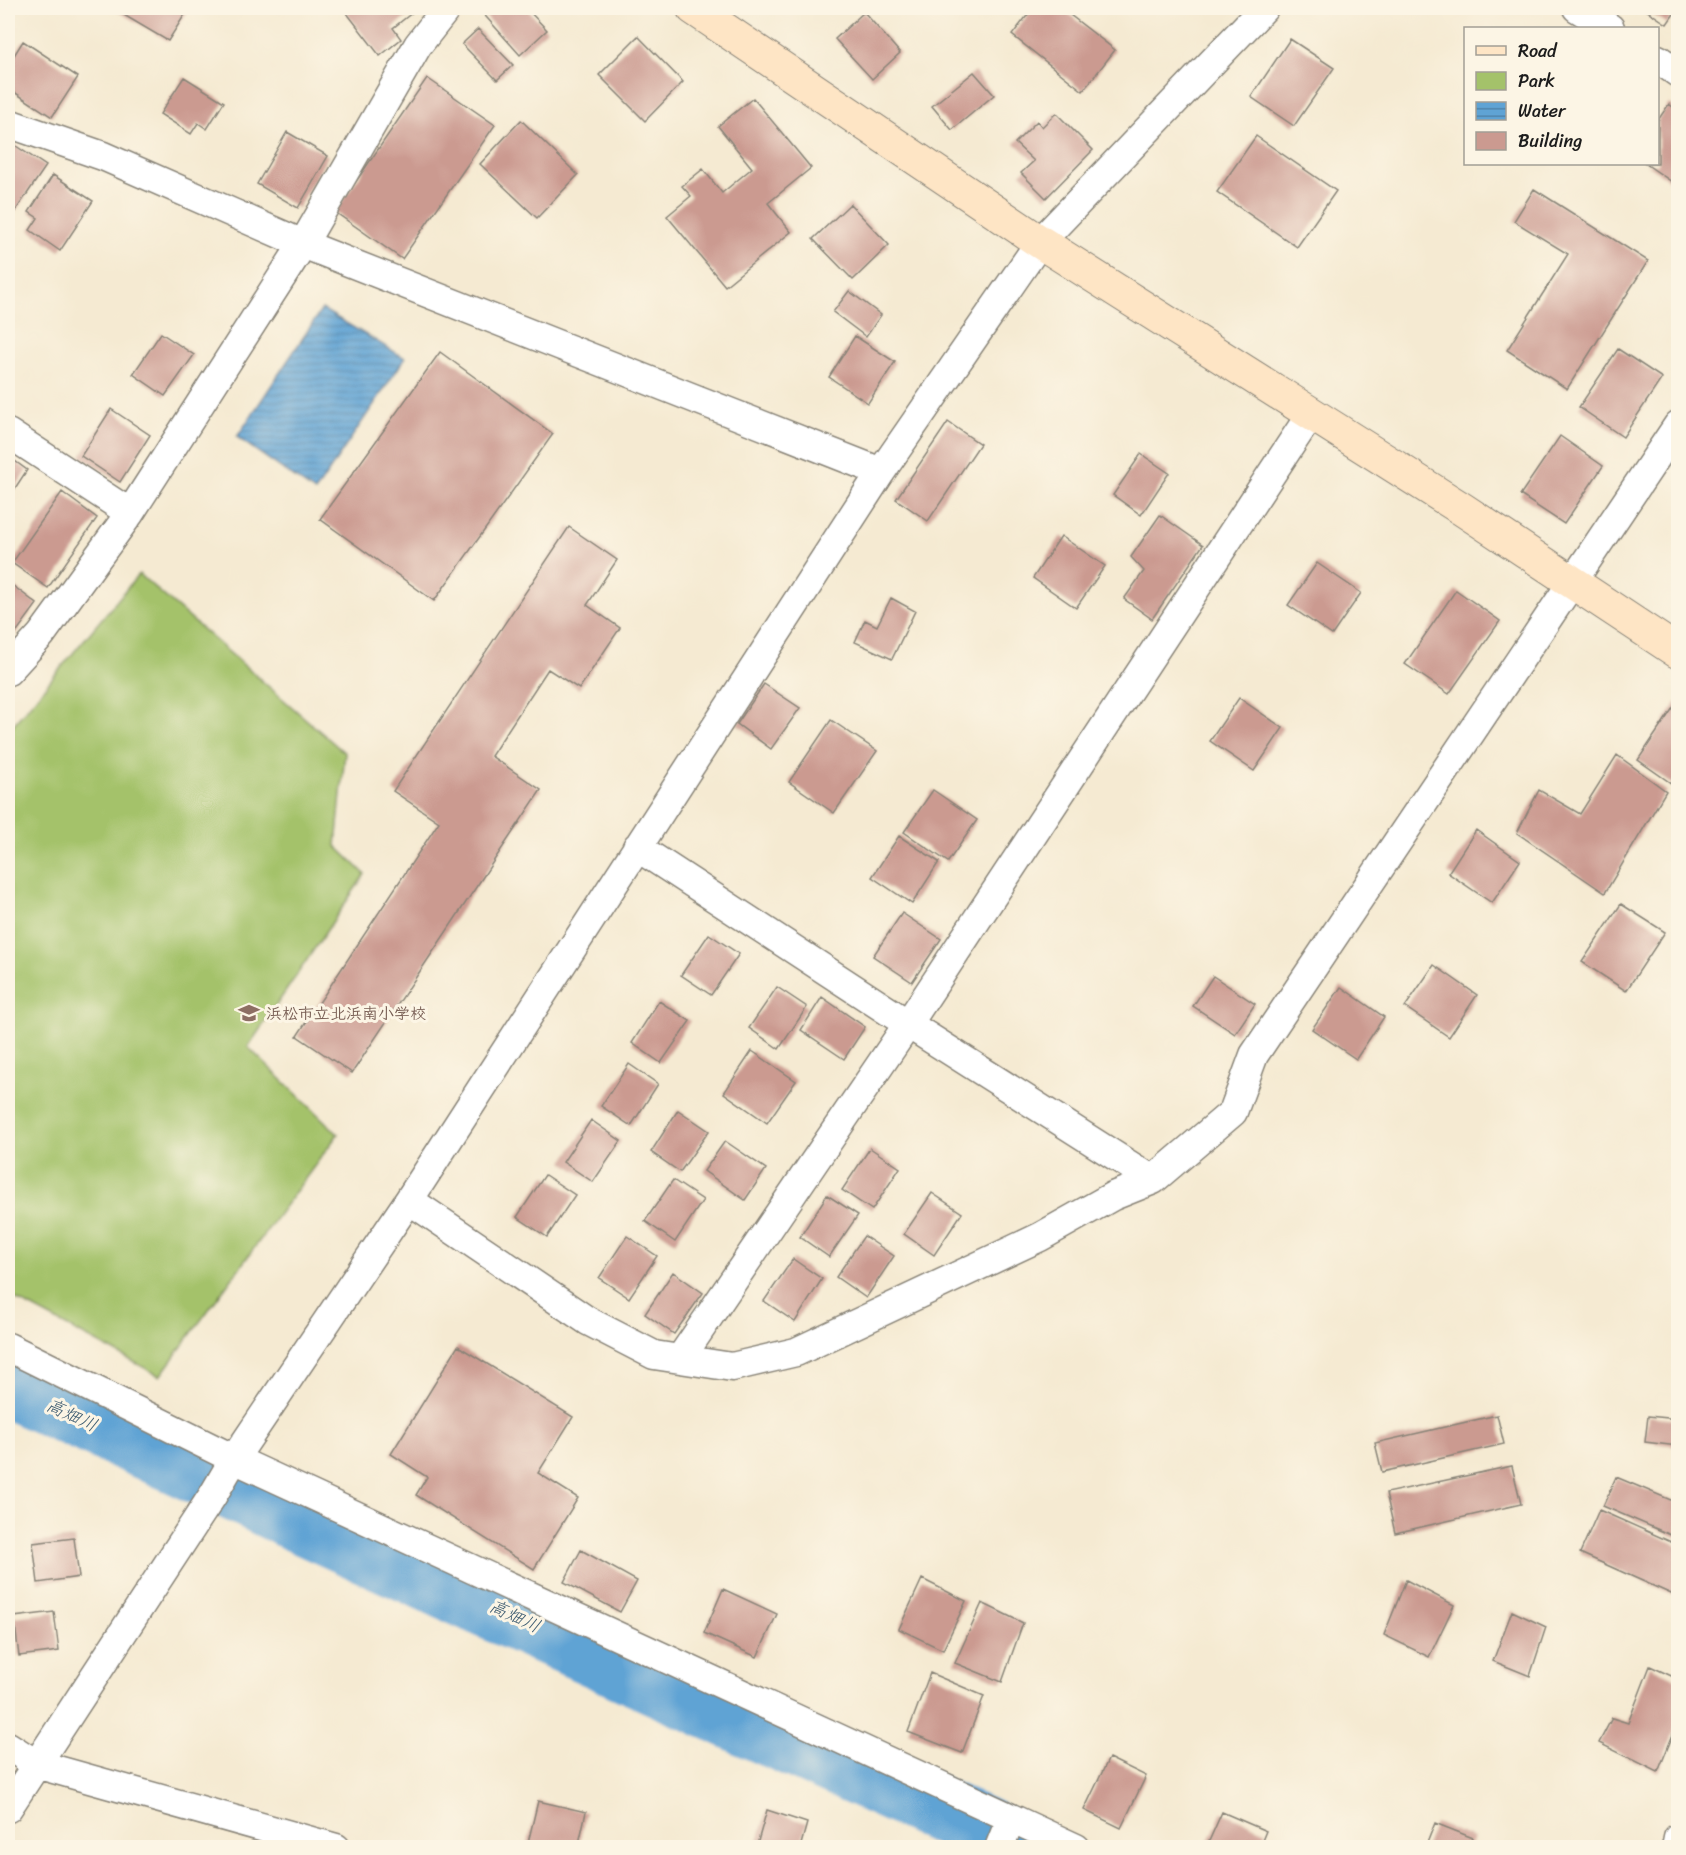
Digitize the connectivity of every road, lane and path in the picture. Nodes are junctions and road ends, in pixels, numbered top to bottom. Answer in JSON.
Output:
{"nodes":[{"id":1,"x":447,"y":8,"type":"edge"},
{"id":2,"x":1264,"y":8,"type":"edge"},
{"id":3,"x":1577,"y":8,"type":"edge"},
{"id":4,"x":702,"y":10,"type":"edge"},
{"id":5,"x":1608,"y":27,"type":"edge"},
{"id":6,"x":1659,"y":61,"type":"edge"},
{"id":7,"x":1678,"y":73,"type":"edge"},
{"id":8,"x":8,"y":123,"type":"edge"},
{"id":9,"x":1040,"y":242,"type":"junction"},
{"id":10,"x":303,"y":244,"type":"junction"},
{"id":11,"x":1311,"y":414,"type":"junction"},
{"id":12,"x":1678,"y":425,"type":"edge"},
{"id":13,"x":8,"y":434,"type":"edge"},
{"id":14,"x":881,"y":472,"type":"junction"},
{"id":15,"x":130,"y":513,"type":"junction"},
{"id":16,"x":1572,"y":582,"type":"junction"},
{"id":17,"x":1678,"y":652,"type":"edge"},
{"id":18,"x":8,"y":671,"type":"edge"},
{"id":19,"x":637,"y":847,"type":"junction"},
{"id":20,"x":908,"y":1024,"type":"junction"},
{"id":21,"x":1153,"y":1180,"type":"junction"},
{"id":22,"x":409,"y":1200,"type":"junction"},
{"id":23,"x":8,"y":1347,"type":"edge"},
{"id":24,"x":680,"y":1359,"type":"junction"},
{"id":25,"x":225,"y":1475,"type":"junction"},
{"id":26,"x":8,"y":1746,"type":"edge"},
{"id":27,"x":36,"y":1764,"type":"junction"},
{"id":28,"x":8,"y":1808,"type":"edge"},
{"id":29,"x":1005,"y":1832,"type":"edge"},
{"id":30,"x":1678,"y":1838,"type":"edge"},
{"id":31,"x":336,"y":1848,"type":"edge"},
{"id":32,"x":1076,"y":1848,"type":"edge"},
{"id":33,"x":1676,"y":1848,"type":"edge"}],
"edges":[{"from":1,"to":10,"type":"street"},
{"from":2,"to":9,"type":"street"},
{"from":3,"to":5,"type":"street"},
{"from":4,"to":9,"type":"street"},
{"from":6,"to":7,"type":"street"},
{"from":8,"to":10,"type":"street"},
{"from":9,"to":11,"type":"street"},
{"from":9,"to":14,"type":"street"},
{"from":10,"to":14,"type":"street"},
{"from":10,"to":15,"type":"street"},
{"from":11,"to":16,"type":"street"},
{"from":11,"to":20,"type":"street"},
{"from":12,"to":16,"type":"street"},
{"from":13,"to":15,"type":"street"},
{"from":14,"to":19,"type":"street"},
{"from":15,"to":18,"type":"street"},
{"from":16,"to":17,"type":"street"},
{"from":16,"to":21,"type":"street"},
{"from":19,"to":20,"type":"street"},
{"from":19,"to":22,"type":"street"},
{"from":20,"to":21,"type":"street"},
{"from":20,"to":24,"type":"street"},
{"from":21,"to":24,"type":"street"},
{"from":22,"to":24,"type":"street"},
{"from":22,"to":25,"type":"street"},
{"from":23,"to":25,"type":"street"},
{"from":25,"to":27,"type":"street"},
{"from":25,"to":29,"type":"street"},
{"from":26,"to":27,"type":"street"},
{"from":27,"to":28,"type":"street"},
{"from":27,"to":31,"type":"street"},
{"from":29,"to":32,"type":"street"},
{"from":30,"to":33,"type":"street"}]}
